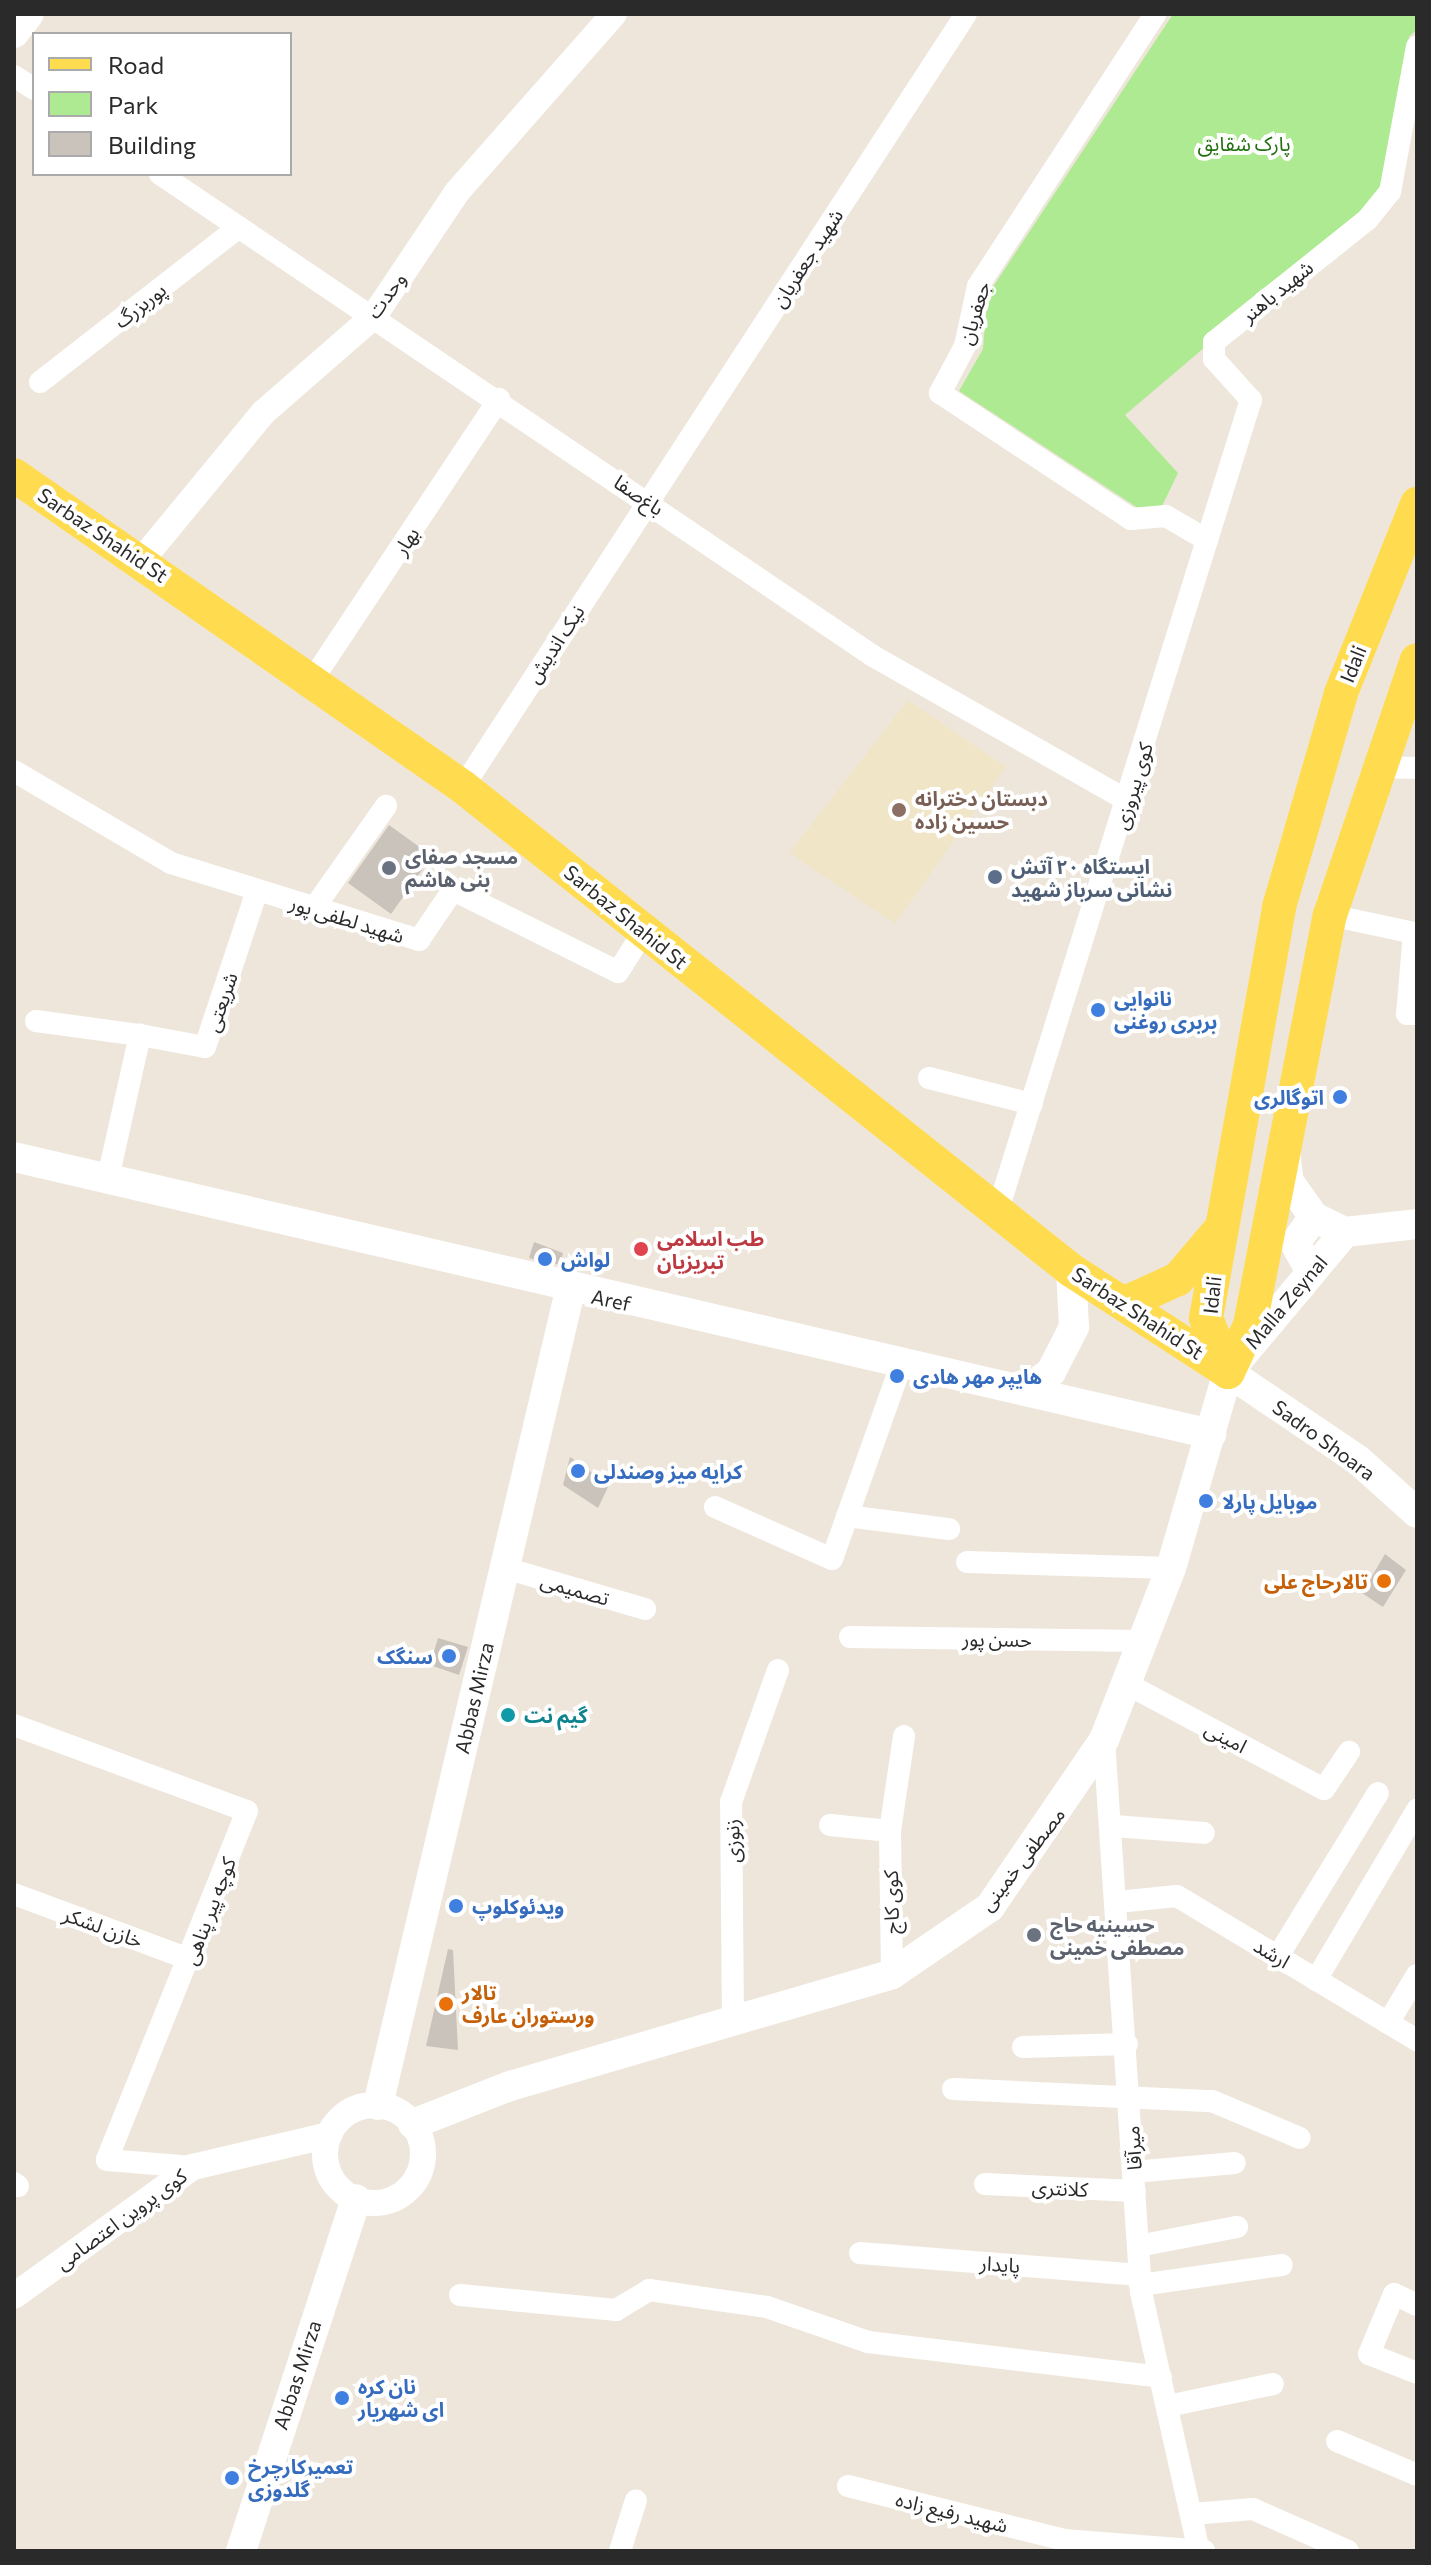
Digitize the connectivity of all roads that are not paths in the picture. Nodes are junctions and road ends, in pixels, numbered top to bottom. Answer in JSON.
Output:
{"nodes":[{"id":1,"x":29,"y":14,"type":"edge"},
{"id":2,"x":614,"y":14,"type":"edge"},
{"id":3,"x":966,"y":14,"type":"edge"},
{"id":4,"x":1155,"y":14,"type":"edge"},
{"id":5,"x":14,"y":33,"type":"edge"},
{"id":6,"x":1417,"y":46,"type":"edge"},
{"id":7,"x":14,"y":76,"type":"edge"},
{"id":8,"x":32,"y":88,"type":"edge"},
{"id":9,"x":163,"y":176,"type":"edge"},
{"id":10,"x":239,"y":227,"type":"junction"},
{"id":11,"x":374,"y":316,"type":"junction"},
{"id":12,"x":40,"y":382,"type":"dead end"},
{"id":13,"x":499,"y":399,"type":"junction"},
{"id":14,"x":14,"y":475,"type":"edge"},
{"id":15,"x":648,"y":501,"type":"junction"},
{"id":16,"x":1417,"y":504,"type":"edge"},
{"id":17,"x":1207,"y":540,"type":"junction"},
{"id":18,"x":141,"y":561,"type":"junction"},
{"id":19,"x":1417,"y":660,"type":"edge"},
{"id":20,"x":311,"y":682,"type":"junction"},
{"id":21,"x":1375,"y":767,"type":"junction"},
{"id":22,"x":1417,"y":768,"type":"edge"},
{"id":23,"x":14,"y":771,"type":"edge"},
{"id":24,"x":463,"y":787,"type":"junction"},
{"id":25,"x":1128,"y":801,"type":"junction"},
{"id":26,"x":386,"y":806,"type":"dead end"},
{"id":27,"x":257,"y":891,"type":"junction"},
{"id":28,"x":314,"y":908,"type":"junction"},
{"id":29,"x":1330,"y":915,"type":"junction"},
{"id":30,"x":644,"y":931,"type":"junction"},
{"id":31,"x":1412,"y":1014,"type":"edge"},
{"id":32,"x":36,"y":1021,"type":"dead end"},
{"id":33,"x":140,"y":1035,"type":"junction"},
{"id":34,"x":929,"y":1078,"type":"dead end"},
{"id":35,"x":1032,"y":1104,"type":"junction"},
{"id":36,"x":1284,"y":1141,"type":"junction"},
{"id":37,"x":14,"y":1157,"type":"edge"},
{"id":38,"x":108,"y":1178,"type":"junction"},
{"id":39,"x":997,"y":1213,"type":"junction"},
{"id":40,"x":1314,"y":1217,"type":"junction"},
{"id":41,"x":1417,"y":1224,"type":"edge"},
{"id":42,"x":1221,"y":1229,"type":"junction"},
{"id":43,"x":1345,"y":1232,"type":"junction"},
{"id":44,"x":1071,"y":1270,"type":"junction"},
{"id":45,"x":1311,"y":1272,"type":"junction"},
{"id":46,"x":570,"y":1291,"type":"junction"},
{"id":47,"x":1125,"y":1303,"type":"junction"},
{"id":48,"x":902,"y":1362,"type":"junction"},
{"id":49,"x":1228,"y":1372,"type":"junction"},
{"id":50,"x":1026,"y":1391,"type":"junction"},
{"id":51,"x":1211,"y":1434,"type":"junction"},
{"id":52,"x":715,"y":1507,"type":"dead end"},
{"id":53,"x":1417,"y":1513,"type":"edge"},
{"id":54,"x":847,"y":1516,"type":"junction"},
{"id":55,"x":949,"y":1529,"type":"dead end"},
{"id":56,"x":967,"y":1562,"type":"dead end"},
{"id":57,"x":505,"y":1568,"type":"junction"},
{"id":58,"x":1171,"y":1568,"type":"junction"},
{"id":59,"x":645,"y":1609,"type":"dead end"},
{"id":60,"x":850,"y":1637,"type":"dead end"},
{"id":61,"x":1143,"y":1641,"type":"junction"},
{"id":62,"x":778,"y":1670,"type":"dead end"},
{"id":63,"x":1127,"y":1684,"type":"junction"},
{"id":64,"x":14,"y":1725,"type":"edge"},
{"id":65,"x":904,"y":1736,"type":"dead end"},
{"id":66,"x":1104,"y":1740,"type":"junction"},
{"id":67,"x":1349,"y":1752,"type":"dead end"},
{"id":68,"x":1378,"y":1793,"type":"dead end"},
{"id":69,"x":1417,"y":1810,"type":"edge"},
{"id":70,"x":830,"y":1825,"type":"dead end"},
{"id":71,"x":1114,"y":1826,"type":"junction"},
{"id":72,"x":890,"y":1831,"type":"junction"},
{"id":73,"x":1204,"y":1833,"type":"dead end"},
{"id":74,"x":14,"y":1894,"type":"edge"},
{"id":75,"x":1118,"y":1902,"type":"junction"},
{"id":76,"x":1278,"y":1956,"type":"junction"},
{"id":77,"x":191,"y":1960,"type":"junction"},
{"id":78,"x":892,"y":1974,"type":"junction"},
{"id":79,"x":1417,"y":1975,"type":"edge"},
{"id":80,"x":1316,"y":1980,"type":"junction"},
{"id":81,"x":733,"y":2021,"type":"junction"},
{"id":82,"x":1388,"y":2023,"type":"junction"},
{"id":83,"x":1417,"y":2040,"type":"edge"},
{"id":84,"x":1127,"y":2044,"type":"junction"},
{"id":85,"x":1023,"y":2047,"type":"dead end"},
{"id":86,"x":953,"y":2089,"type":"dead end"},
{"id":87,"x":1130,"y":2101,"type":"junction"},
{"id":88,"x":378,"y":2105,"type":"junction"},
{"id":89,"x":413,"y":2124,"type":"junction"},
{"id":90,"x":329,"y":2135,"type":"junction"},
{"id":91,"x":1300,"y":2138,"type":"dead end"},
{"id":92,"x":1235,"y":2163,"type":"dead end"},
{"id":93,"x":193,"y":2167,"type":"junction"},
{"id":94,"x":1134,"y":2181,"type":"junction"},
{"id":95,"x":985,"y":2184,"type":"dead end"},
{"id":96,"x":356,"y":2199,"type":"junction"},
{"id":97,"x":1237,"y":2227,"type":"dead end"},
{"id":98,"x":1138,"y":2246,"type":"junction"},
{"id":99,"x":860,"y":2253,"type":"dead end"},
{"id":100,"x":1282,"y":2265,"type":"dead end"},
{"id":101,"x":1140,"y":2280,"type":"junction"},
{"id":102,"x":460,"y":2295,"type":"dead end"},
{"id":103,"x":14,"y":2296,"type":"edge"},
{"id":104,"x":1417,"y":2305,"type":"edge"},
{"id":105,"x":1417,"y":2373,"type":"edge"},
{"id":106,"x":1161,"y":2377,"type":"junction"},
{"id":107,"x":1273,"y":2384,"type":"dead end"},
{"id":108,"x":1168,"y":2406,"type":"junction"},
{"id":109,"x":1337,"y":2441,"type":"dead end"},
{"id":110,"x":1417,"y":2475,"type":"edge"},
{"id":111,"x":848,"y":2486,"type":"dead end"},
{"id":112,"x":636,"y":2500,"type":"dead end"},
{"id":113,"x":1192,"y":2514,"type":"junction"},
{"id":114,"x":1201,"y":2550,"type":"edge"},
{"id":115,"x":241,"y":2551,"type":"edge"},
{"id":116,"x":620,"y":2551,"type":"edge"},
{"id":117,"x":1348,"y":2551,"type":"edge"}],
"edges":[{"from":1,"to":5,"type":"main road"},
{"from":2,"to":11,"type":"street","name":"وحدت"},
{"from":3,"to":15,"type":"street","name":"شهید جعفریان"},
{"from":4,"to":17,"type":"street","name":"جعفریان"},
{"from":6,"to":17,"type":"street","name":"شهید باهنر"},
{"from":7,"to":8,"type":"street"},
{"from":9,"to":10,"type":"street","name":"باغ‌صفا"},
{"from":10,"to":11,"type":"street","name":"باغ‌صفا"},
{"from":10,"to":12,"type":"street","name":"پوربزرگ"},
{"from":11,"to":13,"type":"street","name":"باغ‌صفا"},
{"from":11,"to":18,"type":"street","name":"وحدت"},
{"from":13,"to":15,"type":"street","name":"باغ‌صفا"},
{"from":13,"to":20,"type":"street","name":"بهار"},
{"from":14,"to":18,"type":"main road","name":"Sarbaz Shahid St"},
{"from":15,"to":24,"type":"street","name":"نیک اندیش"},
{"from":15,"to":25,"type":"street","name":"باغ‌صفا"},
{"from":16,"to":42,"type":"main road","name":"Idali"},
{"from":17,"to":25,"type":"street","name":"کوی پیروزی"},
{"from":18,"to":20,"type":"main road","name":"Sarbaz Shahid St"},
{"from":19,"to":21,"type":"main road","name":"Idali"},
{"from":20,"to":24,"type":"main road","name":"Sarbaz Shahid St"},
{"from":21,"to":22,"type":"street"},
{"from":21,"to":29,"type":"main road","name":"Idali"},
{"from":23,"to":27,"type":"street","name":"شهید لطفی پور"},
{"from":24,"to":30,"type":"main road","name":"Sarbaz Shahid St"},
{"from":25,"to":35,"type":"street","name":"کوی پیروزی"},
{"from":26,"to":28,"type":"street"},
{"from":27,"to":28,"type":"street","name":"شهید لطفی پور"},
{"from":27,"to":33,"type":"street","name":"شریعتی"},
{"from":28,"to":30,"type":"street","name":"شهید لطفی پور"},
{"from":29,"to":31,"type":"street"},
{"from":29,"to":36,"type":"main road","name":"Idali"},
{"from":30,"to":39,"type":"main road","name":"Sarbaz Shahid St"},
{"from":32,"to":33,"type":"street"},
{"from":33,"to":38,"type":"street"},
{"from":34,"to":35,"type":"street"},
{"from":35,"to":39,"type":"street","name":"کوی پیروزی"},
{"from":36,"to":40,"type":"main road"},
{"from":36,"to":49,"type":"main road","name":"Idali"},
{"from":37,"to":38,"type":"main road","name":"Aref"},
{"from":38,"to":46,"type":"main road","name":"Aref"},
{"from":39,"to":44,"type":"main road","name":"Sarbaz Shahid St"},
{"from":40,"to":43,"type":"main road"},
{"from":40,"to":45,"type":"main road"},
{"from":41,"to":43,"type":"main road"},
{"from":42,"to":47,"type":"main road"},
{"from":42,"to":49,"type":"main road","name":"Idali"},
{"from":43,"to":45,"type":"main road","name":"Malla Zeynal"},
{"from":44,"to":47,"type":"main road","name":"Sarbaz Shahid St"},
{"from":44,"to":50,"type":"main road"},
{"from":45,"to":49,"type":"main road","name":"Malla Zeynal"},
{"from":46,"to":48,"type":"main road","name":"Aref"},
{"from":46,"to":57,"type":"main road","name":"Abbas Mirza"},
{"from":47,"to":49,"type":"main road","name":"Sarbaz Shahid St"},
{"from":48,"to":50,"type":"main road","name":"Aref"},
{"from":48,"to":54,"type":"street"},
{"from":49,"to":51,"type":"main road","name":"مصطفی خمینی"},
{"from":49,"to":53,"type":"main road","name":"Sadro Shoara"},
{"from":50,"to":51,"type":"main road","name":"Aref"},
{"from":51,"to":58,"type":"main road","name":"مصطفی خمینی"},
{"from":52,"to":54,"type":"street"},
{"from":54,"to":55,"type":"street"},
{"from":56,"to":58,"type":"street"},
{"from":57,"to":59,"type":"street","name":"تصمیمی"},
{"from":57,"to":88,"type":"main road","name":"Abbas Mirza"},
{"from":58,"to":61,"type":"main road","name":"مصطفی خمینی"},
{"from":60,"to":61,"type":"street","name":"حسن پور"},
{"from":61,"to":63,"type":"main road","name":"مصطفی خمینی"},
{"from":62,"to":81,"type":"street","name":"زنوزی"},
{"from":63,"to":66,"type":"main road","name":"مصطفی خمینی"},
{"from":63,"to":67,"type":"street","name":"امینی"},
{"from":64,"to":77,"type":"street","name":"کوچه پیر پناهی"},
{"from":65,"to":72,"type":"street","name":"کوی کاج"},
{"from":66,"to":71,"type":"street","name":"میرآقا"},
{"from":66,"to":78,"type":"main road","name":"مصطفی خمینی"},
{"from":68,"to":76,"type":"street"},
{"from":69,"to":80,"type":"street"},
{"from":70,"to":72,"type":"street"},
{"from":71,"to":73,"type":"street"},
{"from":71,"to":75,"type":"street","name":"میرآقا"},
{"from":72,"to":78,"type":"street","name":"کوی کاج"},
{"from":74,"to":77,"type":"street","name":"خازن لشکر"},
{"from":75,"to":76,"type":"street","name":"ارشد"},
{"from":75,"to":84,"type":"street","name":"میرآقا"},
{"from":76,"to":80,"type":"street","name":"ارشد"},
{"from":77,"to":93,"type":"street","name":"کوچه پیر پناهی"},
{"from":78,"to":81,"type":"main road","name":"مصطفی خمینی"},
{"from":79,"to":82,"type":"street"},
{"from":80,"to":82,"type":"street","name":"ارشد"},
{"from":81,"to":89,"type":"main road","name":"مصطفی خمینی"},
{"from":82,"to":83,"type":"street","name":"ارشد"},
{"from":84,"to":85,"type":"street"},
{"from":84,"to":87,"type":"street","name":"میرآقا"},
{"from":86,"to":87,"type":"street"},
{"from":87,"to":91,"type":"street"},
{"from":87,"to":94,"type":"street","name":"میرآقا"},
{"from":88,"to":89,"type":"street"},
{"from":88,"to":90,"type":"street"},
{"from":89,"to":96,"type":"street"},
{"from":90,"to":93,"type":"street","name":"کوی پروین اعتصامی"},
{"from":90,"to":96,"type":"street"},
{"from":92,"to":94,"type":"street","name":"کلانتری"},
{"from":93,"to":103,"type":"street","name":"کوی پروین اعتصامی"},
{"from":94,"to":95,"type":"street","name":"کلانتری"},
{"from":94,"to":98,"type":"street","name":"میرآقا"},
{"from":96,"to":115,"type":"main road","name":"Abbas Mirza"},
{"from":97,"to":98,"type":"street"},
{"from":98,"to":101,"type":"street","name":"میرآقا"},
{"from":99,"to":101,"type":"street","name":"پایدار"},
{"from":100,"to":101,"type":"street","name":"پایدار"},
{"from":101,"to":106,"type":"street","name":"میرآقا"},
{"from":102,"to":106,"type":"street"},
{"from":104,"to":105,"type":"street"},
{"from":106,"to":108,"type":"street","name":"میرآقا"},
{"from":107,"to":108,"type":"street"},
{"from":108,"to":113,"type":"street","name":"میرآقا"},
{"from":109,"to":110,"type":"street"},
{"from":111,"to":114,"type":"street","name":"شهید رفیع زاده"},
{"from":112,"to":116,"type":"street"},
{"from":113,"to":114,"type":"street","name":"میرآقا"},
{"from":113,"to":117,"type":"street"}]}
